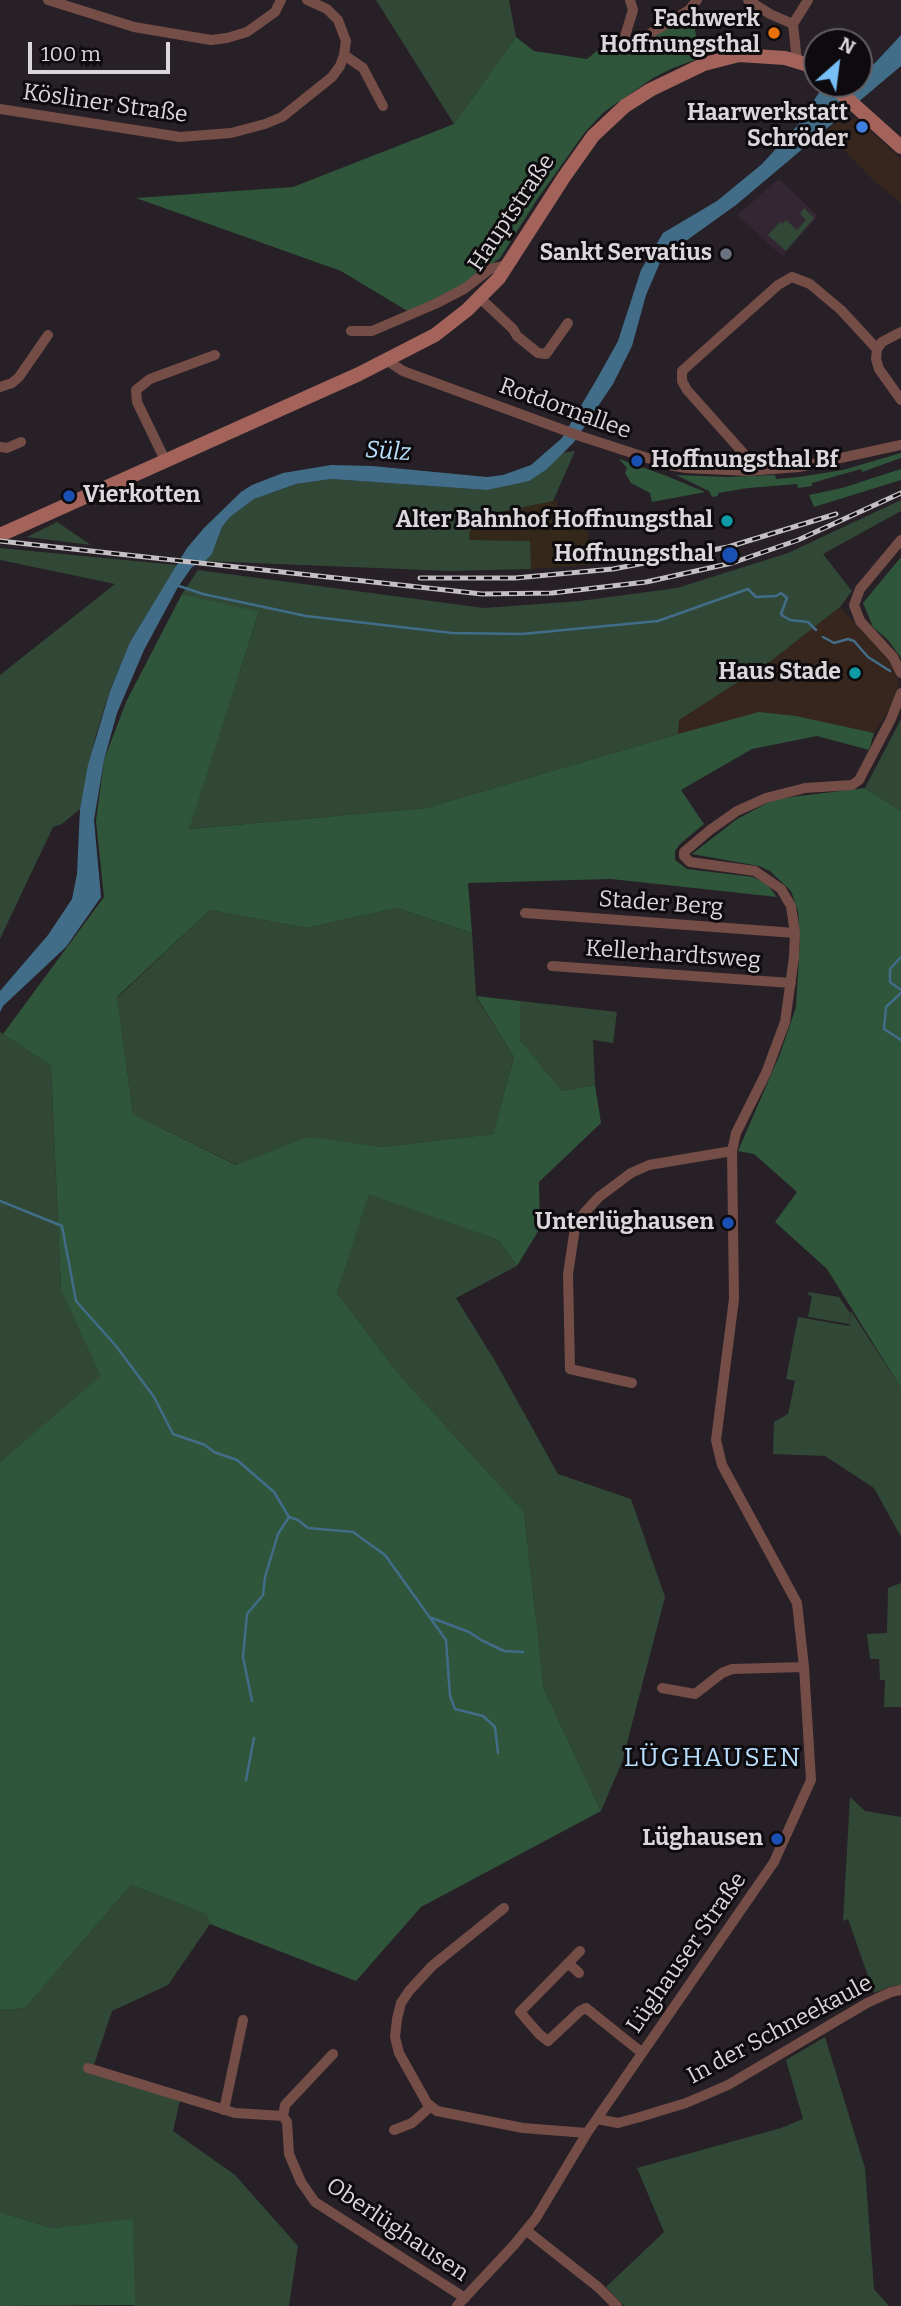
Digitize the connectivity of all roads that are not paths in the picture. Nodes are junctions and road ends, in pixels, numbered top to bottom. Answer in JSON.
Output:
{"nodes":[{"id":1,"x":48,"y":0,"type":"edge"},
{"id":2,"x":281,"y":0,"type":"edge"},
{"id":3,"x":307,"y":0,"type":"edge"},
{"id":4,"x":631,"y":0,"type":"edge"},
{"id":5,"x":697,"y":0,"type":"edge"},
{"id":6,"x":748,"y":0,"type":"edge"},
{"id":7,"x":808,"y":0,"type":"edge"},
{"id":8,"x":793,"y":24,"type":"junction"},
{"id":9,"x":344,"y":55,"type":"junction"},
{"id":10,"x":797,"y":61,"type":"junction"},
{"id":11,"x":803,"y":64,"type":"edge"},
{"id":12,"x":846,"y":98,"type":"edge"},
{"id":13,"x":383,"y":106,"type":"dead end"},
{"id":14,"x":0,"y":109,"type":"edge"},
{"id":15,"x":901,"y":147,"type":"edge"},
{"id":16,"x":508,"y":265,"type":"junction"},
{"id":17,"x":480,"y":298,"type":"junction"},
{"id":18,"x":568,"y":323,"type":"dead end"},
{"id":19,"x":351,"y":331,"type":"dead end"},
{"id":20,"x":901,"y":332,"type":"edge"},
{"id":21,"x":48,"y":335,"type":"dead end"},
{"id":22,"x":877,"y":349,"type":"junction"},
{"id":23,"x":215,"y":355,"type":"dead end"},
{"id":24,"x":388,"y":361,"type":"junction"},
{"id":25,"x":0,"y":387,"type":"edge"},
{"id":26,"x":901,"y":400,"type":"edge"},
{"id":27,"x":21,"y":442,"type":"dead end"},
{"id":28,"x":901,"y":445,"type":"edge"},
{"id":29,"x":0,"y":447,"type":"edge"},
{"id":30,"x":166,"y":462,"type":"junction"},
{"id":31,"x":748,"y":471,"type":"junction"},
{"id":32,"x":0,"y":535,"type":"edge"},
{"id":33,"x":901,"y":540,"type":"edge"},
{"id":34,"x":901,"y":673,"type":"edge"},
{"id":35,"x":901,"y":693,"type":"edge"},
{"id":36,"x":525,"y":914,"type":"dead end"},
{"id":37,"x":795,"y":933,"type":"junction"},
{"id":38,"x":552,"y":966,"type":"dead end"},
{"id":39,"x":791,"y":983,"type":"junction"},
{"id":40,"x":732,"y":1151,"type":"junction"},
{"id":41,"x":632,"y":1383,"type":"dead end"},
{"id":42,"x":804,"y":1667,"type":"junction"},
{"id":43,"x":662,"y":1688,"type":"dead end"},
{"id":44,"x":504,"y":1908,"type":"dead end"},
{"id":45,"x":580,"y":1951,"type":"dead end"},
{"id":46,"x":568,"y":1963,"type":"junction"},
{"id":47,"x":579,"y":1973,"type":"dead end"},
{"id":48,"x":901,"y":1990,"type":"edge"},
{"id":49,"x":243,"y":2020,"type":"dead end"},
{"id":50,"x":641,"y":2052,"type":"junction"},
{"id":51,"x":333,"y":2054,"type":"dead end"},
{"id":52,"x":88,"y":2068,"type":"dead end"},
{"id":53,"x":430,"y":2107,"type":"junction"},
{"id":54,"x":224,"y":2110,"type":"junction"},
{"id":55,"x":283,"y":2116,"type":"junction"},
{"id":56,"x":597,"y":2119,"type":"junction"},
{"id":57,"x":394,"y":2130,"type":"dead end"},
{"id":58,"x":587,"y":2133,"type":"junction"},
{"id":59,"x":527,"y":2231,"type":"junction"},
{"id":60,"x":461,"y":2302,"type":"edge"},
{"id":61,"x":617,"y":2306,"type":"edge"}],
"edges":[{"from":1,"to":2,"type":"street"},
{"from":3,"to":9,"type":"street"},
{"from":4,"to":5,"type":"street"},
{"from":6,"to":8,"type":"street"},
{"from":7,"to":8,"type":"street"},
{"from":8,"to":10,"type":"street"},
{"from":9,"to":13,"type":"street"},
{"from":9,"to":14,"type":"street","name":"Kösliner Straße"},
{"from":10,"to":11,"type":"main road","name":"Hauptstraße"},
{"from":10,"to":16,"type":"main road","name":"Hauptstraße"},
{"from":12,"to":15,"type":"main road"},
{"from":16,"to":17,"type":"main road","name":"Hauptstraße"},
{"from":16,"to":19,"type":"street"},
{"from":17,"to":18,"type":"street"},
{"from":17,"to":24,"type":"main road","name":"Hauptstraße"},
{"from":20,"to":22,"type":"street"},
{"from":21,"to":25,"type":"street"},
{"from":22,"to":26,"type":"street"},
{"from":22,"to":31,"type":"street"},
{"from":23,"to":30,"type":"street"},
{"from":24,"to":30,"type":"main road","name":"Hauptstraße"},
{"from":24,"to":31,"type":"street","name":"Rotdornallee"},
{"from":27,"to":29,"type":"street"},
{"from":28,"to":31,"type":"street","name":"Rotdornallee"},
{"from":30,"to":32,"type":"main road","name":"Hauptstraße"},
{"from":33,"to":34,"type":"street"},
{"from":35,"to":37,"type":"street","name":"Lüghauser Straße"},
{"from":36,"to":37,"type":"street","name":"Stader Berg"},
{"from":37,"to":39,"type":"street","name":"Lüghauser Straße"},
{"from":38,"to":39,"type":"street","name":"Kellerhardtsweg"},
{"from":39,"to":40,"type":"street","name":"Lüghauser Straße"},
{"from":40,"to":41,"type":"street"},
{"from":40,"to":42,"type":"street","name":"Lüghauser Straße"},
{"from":42,"to":43,"type":"street"},
{"from":42,"to":50,"type":"street","name":"Lüghauser Straße"},
{"from":44,"to":53,"type":"street"},
{"from":45,"to":46,"type":"street"},
{"from":46,"to":47,"type":"street"},
{"from":46,"to":50,"type":"street"},
{"from":48,"to":56,"type":"street","name":"In der Schneekaule"},
{"from":49,"to":54,"type":"street"},
{"from":50,"to":56,"type":"street","name":"Lüghauser Straße"},
{"from":51,"to":55,"type":"street"},
{"from":52,"to":54,"type":"street"},
{"from":53,"to":57,"type":"street"},
{"from":53,"to":58,"type":"street"},
{"from":54,"to":55,"type":"street"},
{"from":55,"to":60,"type":"street","name":"Oberlüghausen"},
{"from":56,"to":58,"type":"street","name":"Lüghauser Straße"},
{"from":58,"to":59,"type":"street","name":"Lüghauser Straße"},
{"from":59,"to":60,"type":"street","name":"Lüghauser Straße"},
{"from":59,"to":61,"type":"street"}]}
